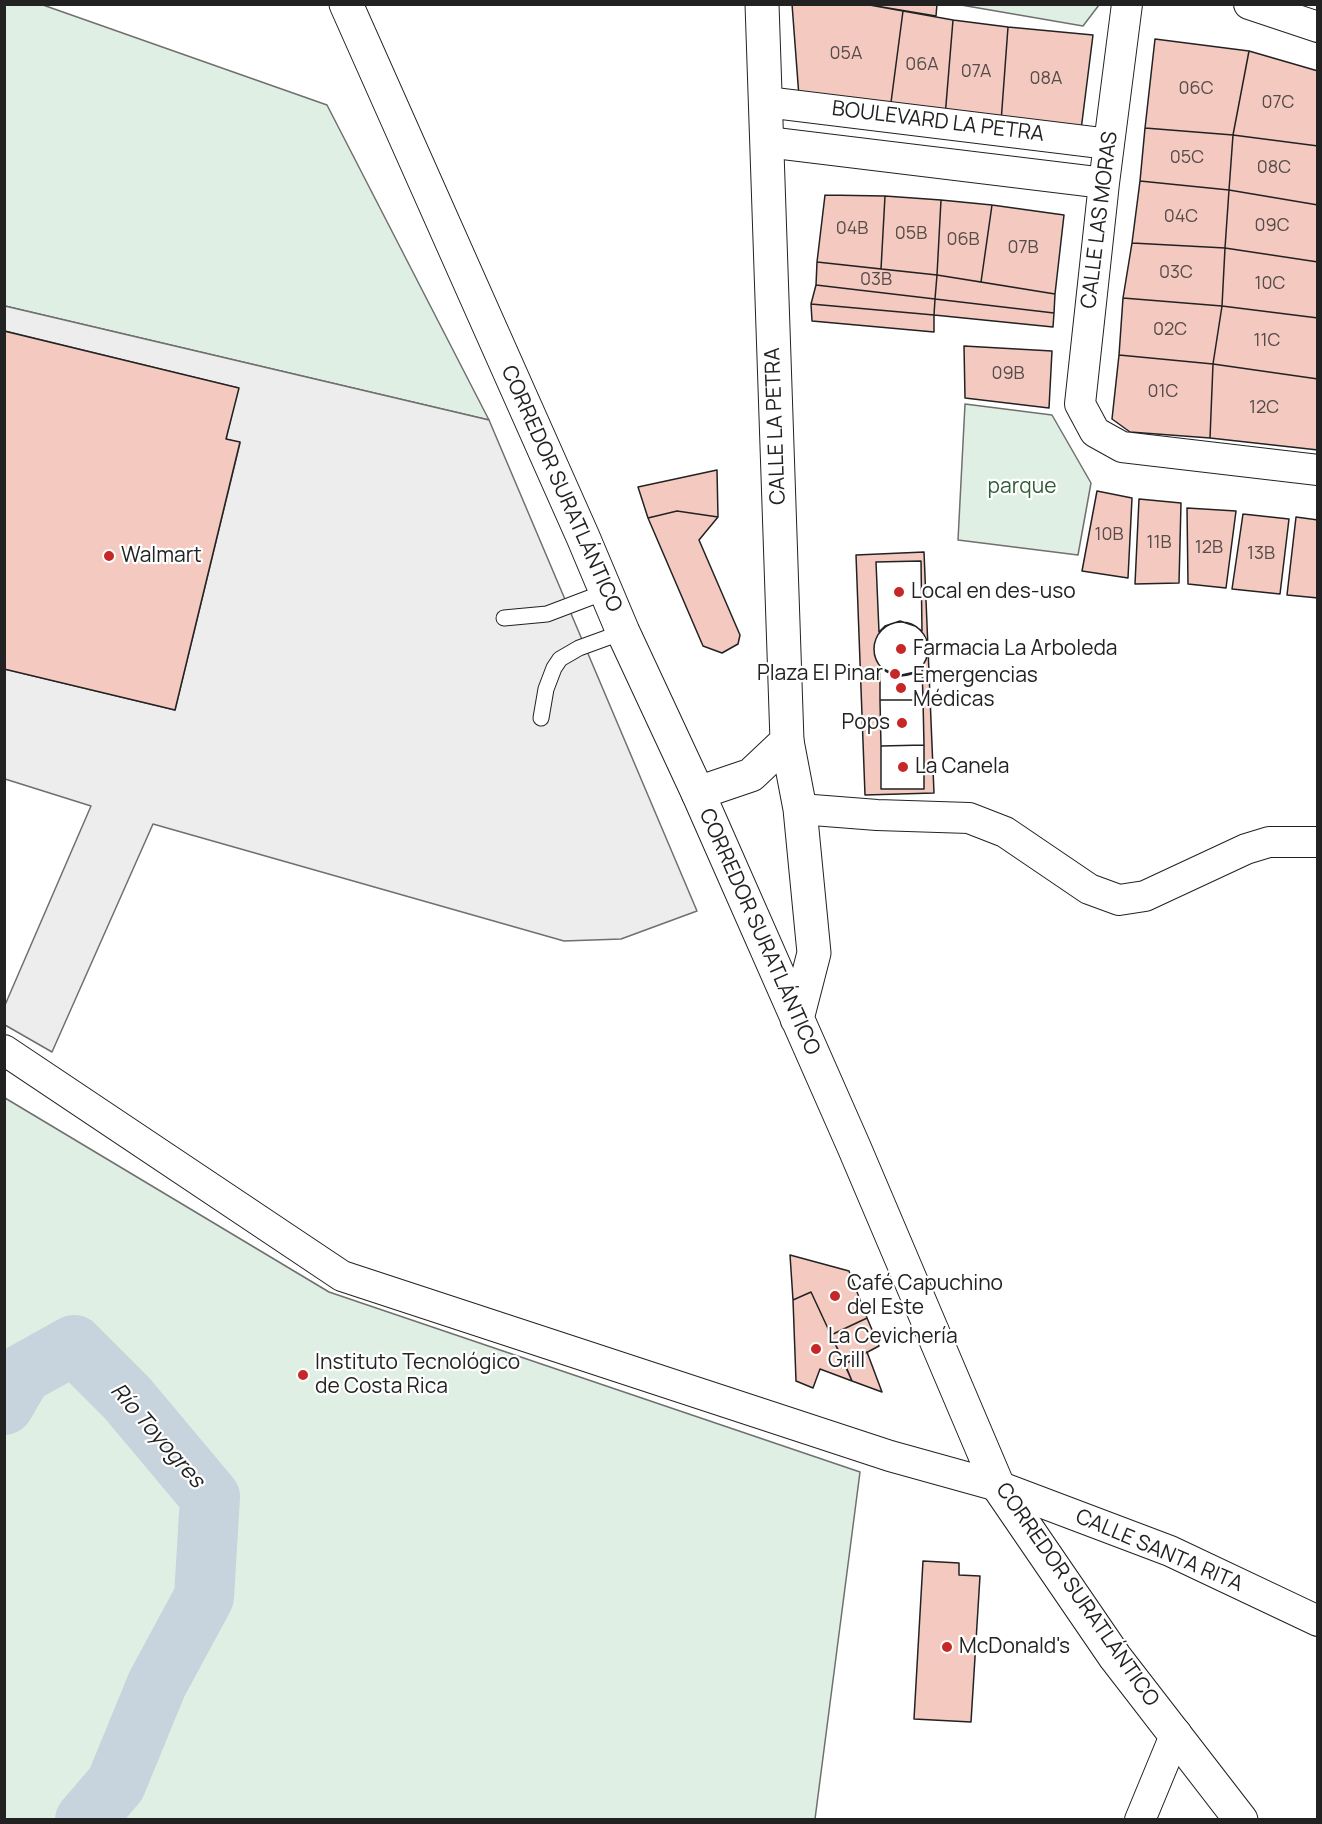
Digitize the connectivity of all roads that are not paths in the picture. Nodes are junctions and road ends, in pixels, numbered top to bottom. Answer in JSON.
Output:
{"nodes":[{"id":1,"x":346,"y":4,"type":"edge"},
{"id":2,"x":762,"y":4,"type":"edge"},
{"id":3,"x":1127,"y":4,"type":"edge"},
{"id":4,"x":1249,"y":4,"type":"edge"},
{"id":5,"x":1317,"y":27,"type":"edge"},
{"id":6,"x":766,"y":102,"type":"junction"},
{"id":7,"x":767,"y":142,"type":"junction"},
{"id":8,"x":1109,"y":144,"type":"junction"},
{"id":9,"x":1104,"y":183,"type":"junction"},
{"id":10,"x":1317,"y":470,"type":"edge"},
{"id":11,"x":605,"y":592,"type":"junction"},
{"id":12,"x":504,"y":618,"type":"dead end"},
{"id":13,"x":623,"y":632,"type":"junction"},
{"id":14,"x":541,"y":718,"type":"dead end"},
{"id":15,"x":787,"y":741,"type":"junction"},
{"id":16,"x":698,"y":793,"type":"junction"},
{"id":17,"x":800,"y":809,"type":"junction"},
{"id":18,"x":1317,"y":842,"type":"edge"},
{"id":19,"x":798,"y":1019,"type":"junction"},
{"id":20,"x":4,"y":1050,"type":"edge"},
{"id":21,"x":998,"y":1486,"type":"junction"},
{"id":22,"x":1317,"y":1621,"type":"edge"},
{"id":23,"x":1176,"y":1734,"type":"junction"},
{"id":24,"x":1140,"y":1820,"type":"edge"},
{"id":25,"x":1241,"y":1820,"type":"edge"}],
"edges":[{"from":1,"to":11,"type":"main road","name":"CORREDOR SURATLÁNTICO"},
{"from":2,"to":6,"type":"main road","name":"CALLE LA PETRA"},
{"from":3,"to":8,"type":"street","name":"CALLE LAS MORAS"},
{"from":4,"to":5,"type":"street"},
{"from":6,"to":7,"type":"main road","name":"CALLE LA PETRA"},
{"from":6,"to":8,"type":"street","name":"BOULEVARD LA PETRA"},
{"from":7,"to":9,"type":"street","name":"BOULEVARD LA PETRA"},
{"from":7,"to":15,"type":"main road","name":"CALLE LA PETRA"},
{"from":8,"to":9,"type":"street","name":"CALLE LAS MORAS"},
{"from":9,"to":10,"type":"street","name":"CALLE LAS MORAS"},
{"from":11,"to":12,"type":"lane"},
{"from":11,"to":13,"type":"main road","name":"CORREDOR SURATLÁNTICO"},
{"from":13,"to":14,"type":"lane"},
{"from":13,"to":16,"type":"main road","name":"CORREDOR SURATLÁNTICO"},
{"from":15,"to":16,"type":"main road"},
{"from":15,"to":17,"type":"main road","name":"CALLE LA PETRA"},
{"from":16,"to":19,"type":"main road","name":"CORREDOR SURATLÁNTICO"},
{"from":17,"to":18,"type":"street"},
{"from":17,"to":19,"type":"main road","name":"CALLE LA PETRA"},
{"from":19,"to":21,"type":"main road","name":"CORREDOR SURATLÁNTICO"},
{"from":20,"to":21,"type":"street","name":"CALLE SANTA RITA"},
{"from":21,"to":22,"type":"street","name":"CALLE SANTA RITA"},
{"from":21,"to":23,"type":"main road","name":"CORREDOR SURATLÁNTICO"},
{"from":23,"to":24,"type":"street"},
{"from":23,"to":25,"type":"main road","name":"CORREDOR SURATLÁNTICO"}]}
